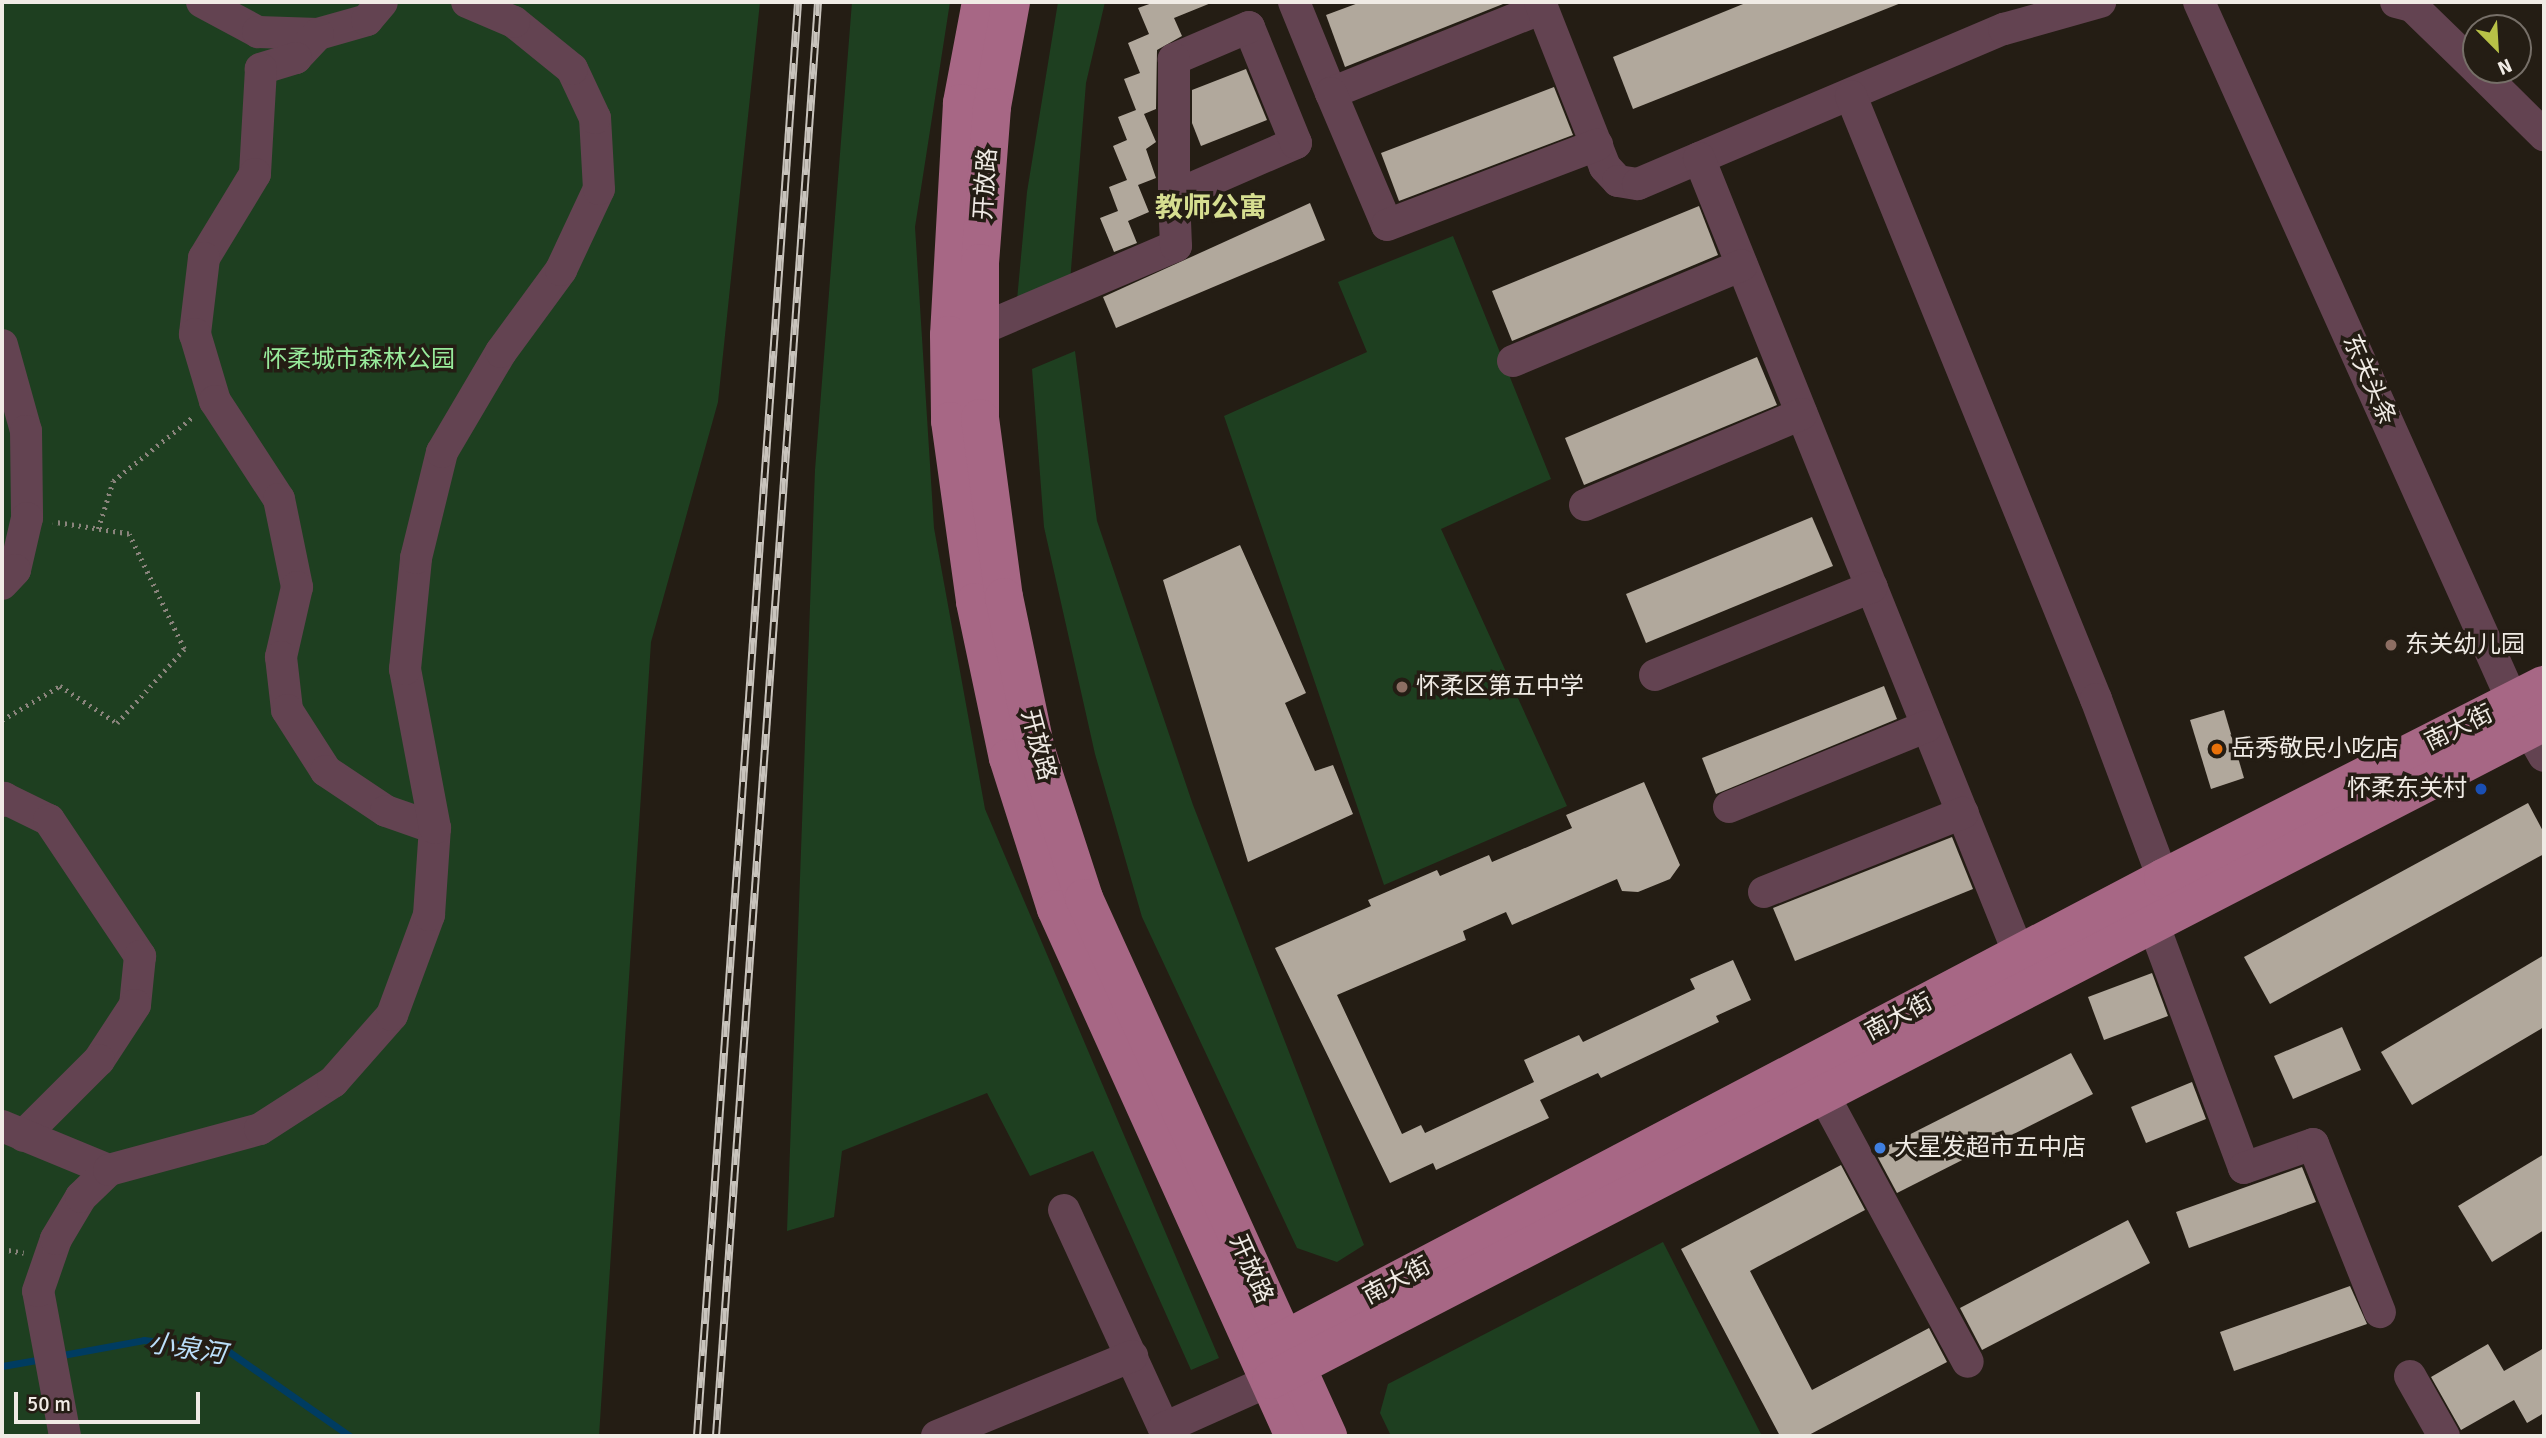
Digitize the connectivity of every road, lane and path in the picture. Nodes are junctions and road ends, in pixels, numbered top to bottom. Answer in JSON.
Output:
{"nodes":[{"id":1,"x":202,"y":2,"type":"edge"},
{"id":2,"x":382,"y":2,"type":"edge"},
{"id":3,"x":467,"y":2,"type":"edge"},
{"id":4,"x":981,"y":2,"type":"edge"},
{"id":5,"x":1011,"y":2,"type":"edge"},
{"id":6,"x":1294,"y":2,"type":"edge"},
{"id":7,"x":2101,"y":2,"type":"edge"},
{"id":8,"x":2199,"y":2,"type":"edge"},
{"id":9,"x":2396,"y":2,"type":"edge"},
{"id":10,"x":1541,"y":5,"type":"edge"},
{"id":11,"x":318,"y":34,"type":"junction"},
{"id":12,"x":2462,"y":54,"type":"edge"},
{"id":13,"x":2492,"y":84,"type":"edge"},
{"id":14,"x":1331,"y":93,"type":"junction"},
{"id":15,"x":1851,"y":96,"type":"junction"},
{"id":16,"x":2544,"y":135,"type":"edge"},
{"id":17,"x":1597,"y":145,"type":"junction"},
{"id":18,"x":1699,"y":159,"type":"junction"},
{"id":19,"x":1174,"y":196,"type":"junction"},
{"id":20,"x":1742,"y":265,"type":"junction"},
{"id":21,"x":979,"y":330,"type":"junction"},
{"id":22,"x":2,"y":345,"type":"edge"},
{"id":23,"x":1513,"y":360,"type":"dead end"},
{"id":24,"x":211,"y":391,"type":"junction"},
{"id":25,"x":1802,"y":414,"type":"junction"},
{"id":26,"x":1585,"y":505,"type":"dead end"},
{"id":27,"x":27,"y":518,"type":"junction"},
{"id":28,"x":98,"y":529,"type":"junction"},
{"id":29,"x":2,"y":584,"type":"edge"},
{"id":30,"x":1872,"y":587,"type":"junction"},
{"id":31,"x":1655,"y":675,"type":"dead end"},
{"id":32,"x":2535,"y":719,"type":"edge"},
{"id":33,"x":2,"y":720,"type":"edge"},
{"id":34,"x":1927,"y":726,"type":"junction"},
{"id":35,"x":2,"y":802,"type":"edge"},
{"id":36,"x":1729,"y":807,"type":"dead end"},
{"id":37,"x":1963,"y":813,"type":"junction"},
{"id":38,"x":435,"y":828,"type":"junction"},
{"id":39,"x":2163,"y":878,"type":"junction"},
{"id":40,"x":1763,"y":892,"type":"dead end"},
{"id":41,"x":2154,"y":926,"type":"junction"},
{"id":42,"x":2018,"y":954,"type":"junction"},
{"id":43,"x":1824,"y":1096,"type":"junction"},
{"id":44,"x":12,"y":1131,"type":"edge"},
{"id":45,"x":108,"y":1170,"type":"junction"},
{"id":46,"x":1064,"y":1210,"type":"dead end"},
{"id":47,"x":2380,"y":1312,"type":"dead end"},
{"id":48,"x":1132,"y":1356,"type":"junction"},
{"id":49,"x":1276,"y":1361,"type":"junction"},
{"id":50,"x":1968,"y":1362,"type":"dead end"},
{"id":51,"x":2410,"y":1376,"type":"dead end"},
{"id":52,"x":1166,"y":1432,"type":"edge"},
{"id":53,"x":65,"y":1436,"type":"edge"},
{"id":54,"x":937,"y":1436,"type":"edge"},
{"id":55,"x":1294,"y":1436,"type":"edge"},
{"id":56,"x":1328,"y":1436,"type":"edge"},
{"id":57,"x":2444,"y":1436,"type":"edge"}],
"edges":[{"from":1,"to":11,"type":"street"},
{"from":2,"to":11,"type":"street"},
{"from":3,"to":38,"type":"street"},
{"from":4,"to":49,"type":"main road","name":"开放路"},
{"from":5,"to":21,"type":"main road","name":"开放路"},
{"from":6,"to":14,"type":"street"},
{"from":7,"to":15,"type":"street"},
{"from":8,"to":32,"type":"street","name":"东关头条"},
{"from":9,"to":12,"type":"street"},
{"from":10,"to":14,"type":"street"},
{"from":10,"to":17,"type":"street"},
{"from":11,"to":24,"type":"street"},
{"from":13,"to":16,"type":"street"},
{"from":14,"to":17,"type":"street"},
{"from":15,"to":18,"type":"street"},
{"from":15,"to":39,"type":"street"},
{"from":17,"to":18,"type":"street"},
{"from":18,"to":20,"type":"street"},
{"from":19,"to":19,"type":"street"},
{"from":19,"to":21,"type":"street"},
{"from":20,"to":23,"type":"street"},
{"from":20,"to":25,"type":"street"},
{"from":21,"to":49,"type":"main road","name":"开放路"},
{"from":22,"to":27,"type":"street"},
{"from":24,"to":28,"type":"path"},
{"from":24,"to":38,"type":"street"},
{"from":25,"to":26,"type":"street"},
{"from":25,"to":30,"type":"street"},
{"from":27,"to":28,"type":"path"},
{"from":27,"to":29,"type":"street"},
{"from":28,"to":33,"type":"path"},
{"from":30,"to":31,"type":"street"},
{"from":30,"to":34,"type":"street"},
{"from":32,"to":39,"type":"main road","name":"南大街"},
{"from":32,"to":41,"type":"main road","name":"南大街"},
{"from":34,"to":36,"type":"street"},
{"from":34,"to":37,"type":"street"},
{"from":35,"to":44,"type":"street"},
{"from":37,"to":40,"type":"street"},
{"from":37,"to":42,"type":"street"},
{"from":38,"to":45,"type":"street"},
{"from":39,"to":42,"type":"main road","name":"南大街"},
{"from":41,"to":43,"type":"main road","name":"南大街"},
{"from":41,"to":47,"type":"street"},
{"from":42,"to":49,"type":"main road","name":"南大街"},
{"from":43,"to":49,"type":"main road","name":"南大街"},
{"from":43,"to":50,"type":"street"},
{"from":44,"to":45,"type":"street"},
{"from":45,"to":53,"type":"street"},
{"from":46,"to":48,"type":"street"},
{"from":48,"to":52,"type":"street"},
{"from":48,"to":54,"type":"street"},
{"from":49,"to":52,"type":"street"},
{"from":49,"to":55,"type":"main road","name":"开放路"},
{"from":49,"to":56,"type":"main road","name":"开放路"},
{"from":51,"to":57,"type":"street"}]}
